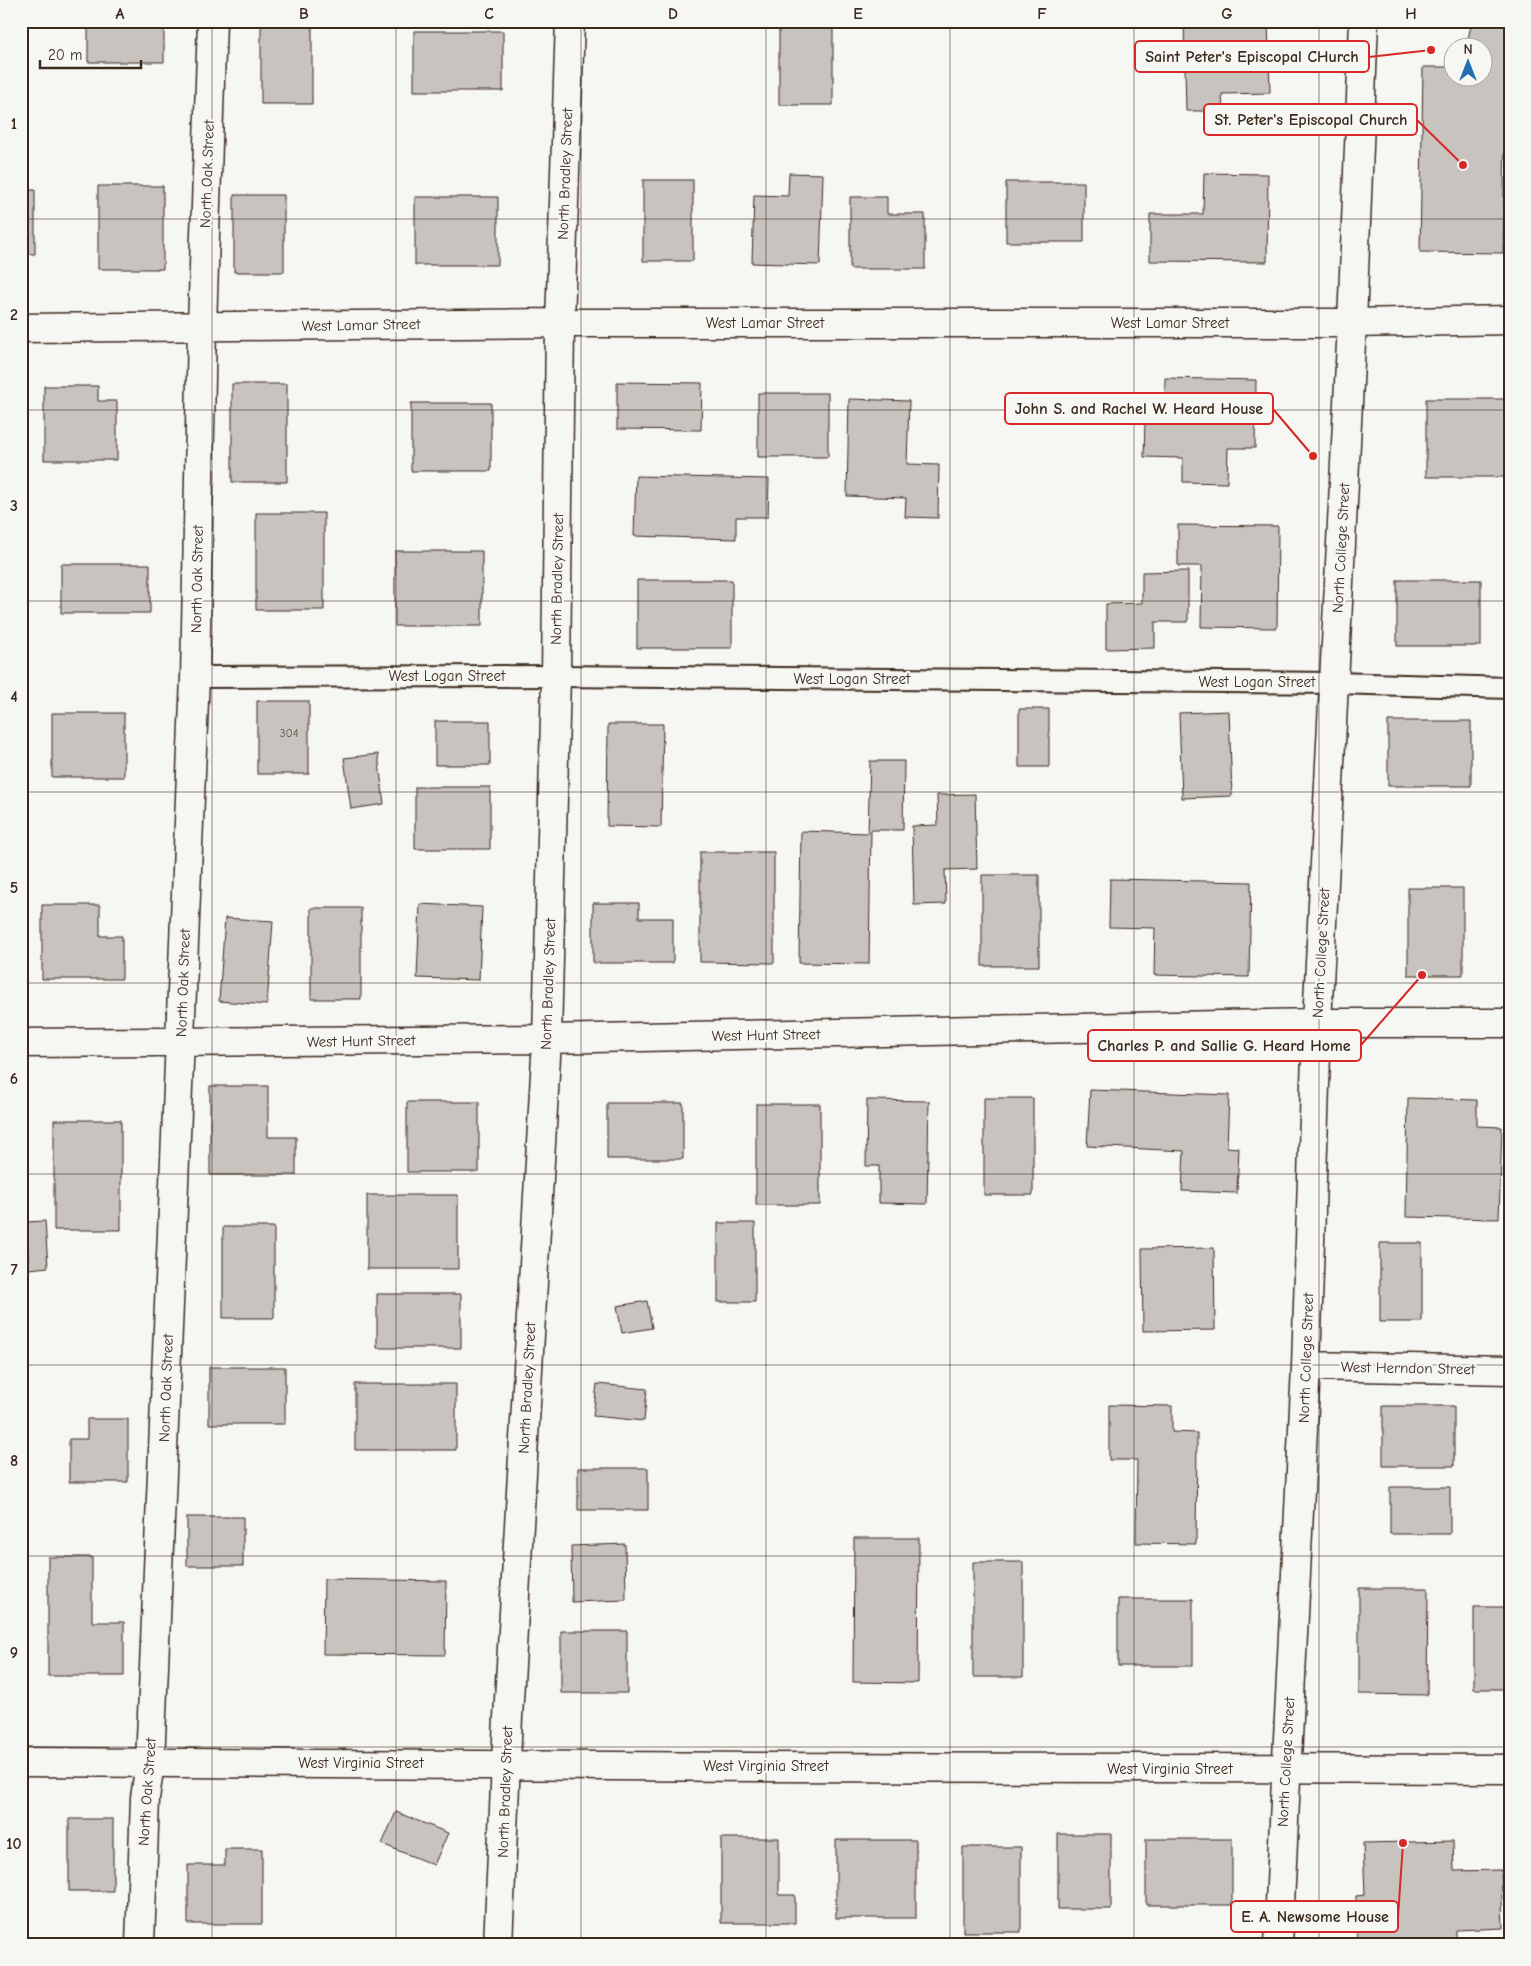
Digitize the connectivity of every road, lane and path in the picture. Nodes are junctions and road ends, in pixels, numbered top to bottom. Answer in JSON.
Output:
{"nodes":[{"id":1,"x":212,"y":21,"type":"edge"},
{"id":2,"x":570,"y":21,"type":"edge"},
{"id":3,"x":1364,"y":21,"type":"edge"},
{"id":4,"x":1510,"y":320,"type":"edge"},
{"id":5,"x":560,"y":323,"type":"junction"},
{"id":6,"x":1352,"y":323,"type":"junction"},
{"id":7,"x":202,"y":327,"type":"junction"},
{"id":8,"x":21,"y":328,"type":"edge"},
{"id":9,"x":556,"y":676,"type":"junction"},
{"id":10,"x":194,"y":677,"type":"junction"},
{"id":11,"x":1334,"y":682,"type":"junction"},
{"id":12,"x":1510,"y":688,"type":"edge"},
{"id":13,"x":1317,"y":1023,"type":"junction"},
{"id":14,"x":1510,"y":1023,"type":"edge"},
{"id":15,"x":547,"y":1039,"type":"junction"},
{"id":16,"x":180,"y":1042,"type":"junction"},
{"id":17,"x":21,"y":1043,"type":"edge"},
{"id":18,"x":1306,"y":1366,"type":"junction"},
{"id":19,"x":1510,"y":1370,"type":"edge"},
{"id":20,"x":21,"y":1762,"type":"edge"},
{"id":21,"x":150,"y":1763,"type":"junction"},
{"id":22,"x":506,"y":1764,"type":"junction"},
{"id":23,"x":1510,"y":1769,"type":"edge"},
{"id":24,"x":1286,"y":1770,"type":"junction"},
{"id":25,"x":140,"y":1945,"type":"edge"},
{"id":26,"x":498,"y":1945,"type":"edge"},
{"id":27,"x":1278,"y":1945,"type":"edge"}],
"edges":[{"from":1,"to":7,"type":"street","name":"North Oak Street"},
{"from":2,"to":5,"type":"street","name":"North Bradley Street"},
{"from":3,"to":6,"type":"street","name":"North College Street"},
{"from":4,"to":6,"type":"street","name":"West Lamar Street"},
{"from":5,"to":6,"type":"street","name":"West Lamar Street"},
{"from":5,"to":7,"type":"street","name":"West Lamar Street"},
{"from":5,"to":9,"type":"street","name":"North Bradley Street"},
{"from":6,"to":11,"type":"street","name":"North College Street"},
{"from":7,"to":8,"type":"street","name":"West Lamar Street"},
{"from":7,"to":10,"type":"street","name":"North Oak Street"},
{"from":9,"to":10,"type":"lane","name":"West Logan Street"},
{"from":9,"to":11,"type":"lane","name":"West Logan Street"},
{"from":9,"to":15,"type":"street","name":"North Bradley Street"},
{"from":10,"to":16,"type":"street","name":"North Oak Street"},
{"from":11,"to":12,"type":"lane","name":"West Logan Street"},
{"from":11,"to":13,"type":"street","name":"North College Street"},
{"from":13,"to":14,"type":"street","name":"West Hunt Street"},
{"from":13,"to":15,"type":"street","name":"West Hunt Street"},
{"from":13,"to":18,"type":"street","name":"North College Street"},
{"from":15,"to":16,"type":"street","name":"West Hunt Street"},
{"from":15,"to":22,"type":"street","name":"North Bradley Street"},
{"from":16,"to":17,"type":"street","name":"West Hunt Street"},
{"from":16,"to":21,"type":"street","name":"North Oak Street"},
{"from":18,"to":19,"type":"street","name":"West Herndon Street"},
{"from":18,"to":24,"type":"street","name":"North College Street"},
{"from":20,"to":21,"type":"street","name":"West Virginia Street"},
{"from":21,"to":22,"type":"street","name":"West Virginia Street"},
{"from":21,"to":25,"type":"street","name":"North Oak Street"},
{"from":22,"to":24,"type":"street","name":"West Virginia Street"},
{"from":22,"to":26,"type":"street","name":"North Bradley Street"},
{"from":23,"to":24,"type":"street","name":"West Virginia Street"},
{"from":24,"to":27,"type":"street","name":"North College Street"}]}
